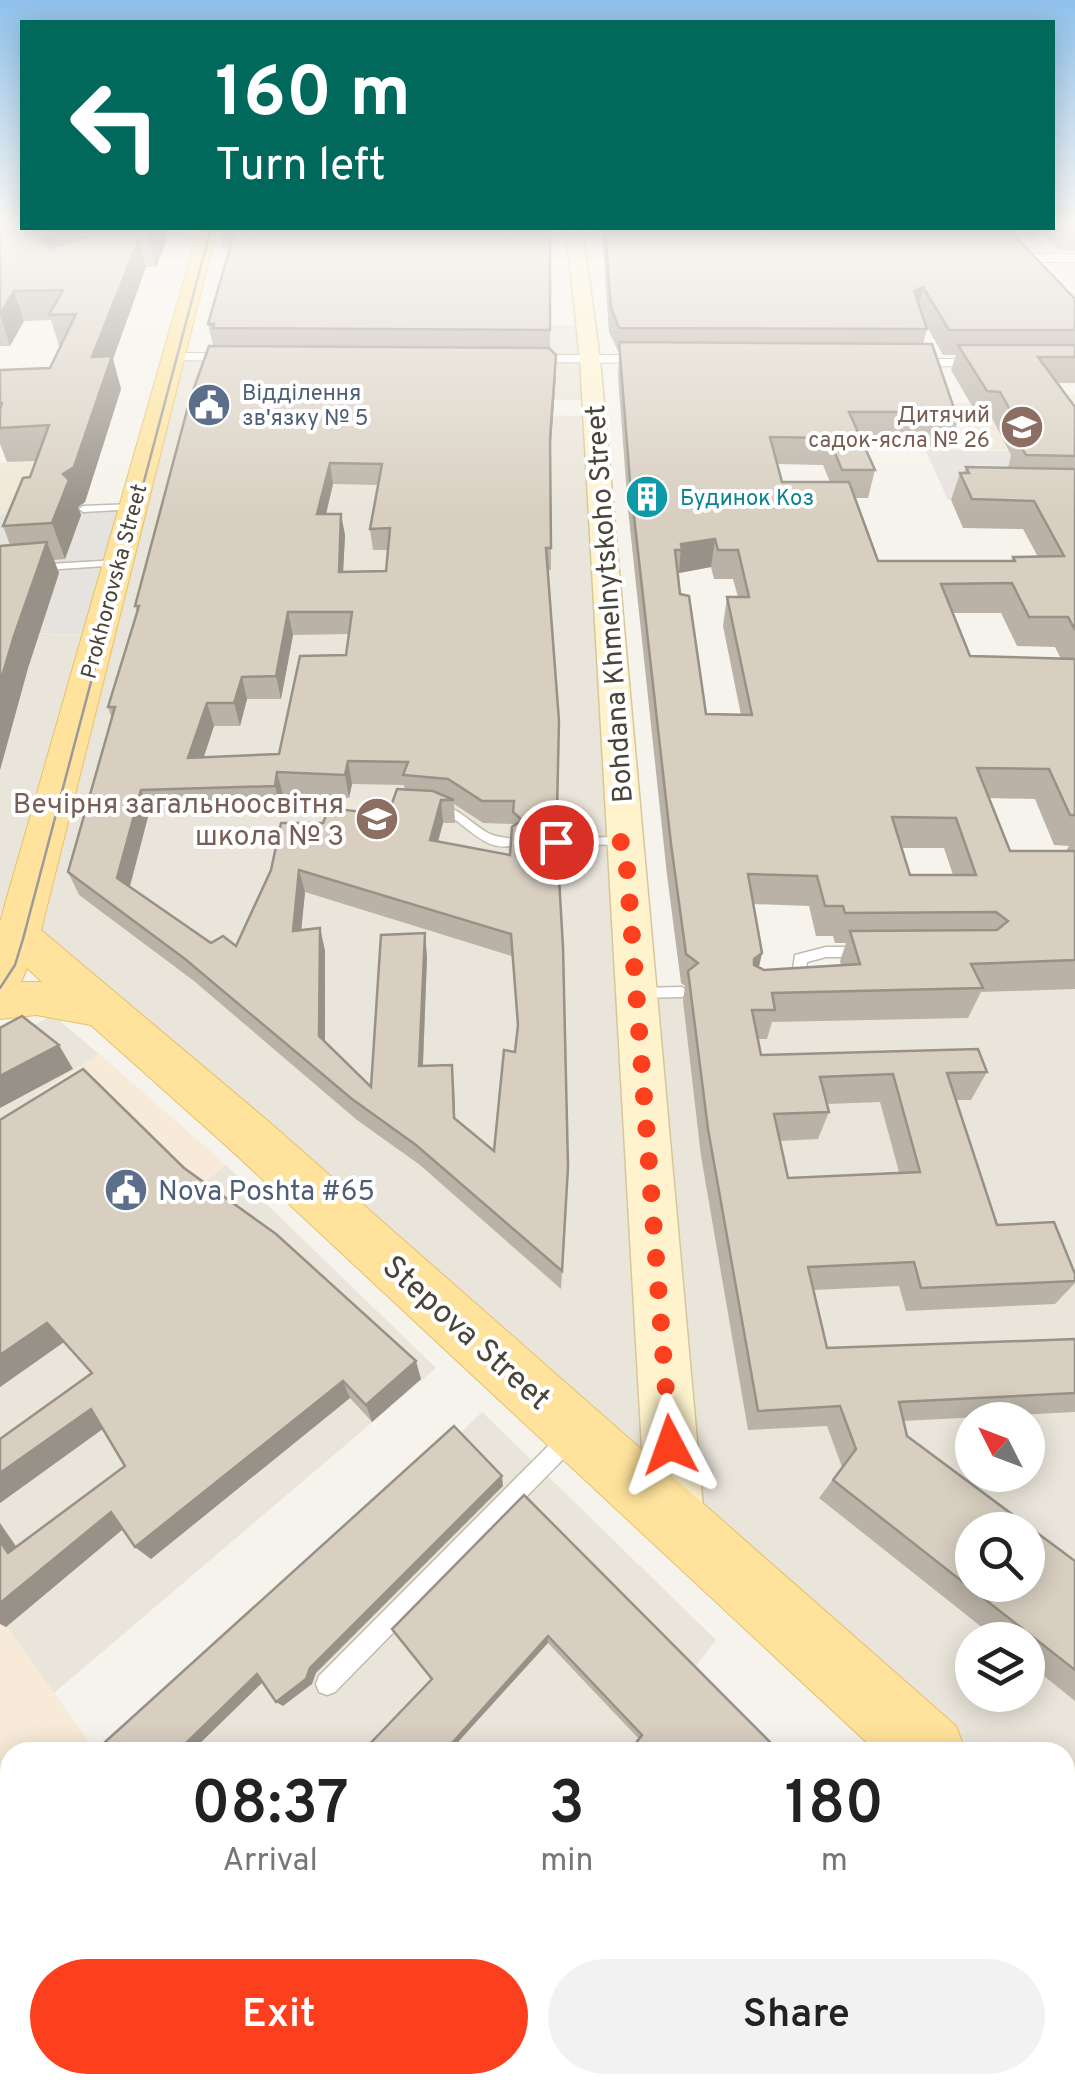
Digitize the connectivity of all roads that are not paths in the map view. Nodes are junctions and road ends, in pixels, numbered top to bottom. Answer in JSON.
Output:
{"nodes":[{"id":1,"x":183,"y":320,"type":"edge"},
{"id":2,"x":585,"y":320,"type":"edge"},
{"id":3,"x":173,"y":356,"type":"junction"},
{"id":4,"x":256,"y":357,"type":"edge"},
{"id":5,"x":494,"y":358,"type":"edge"},
{"id":6,"x":590,"y":359,"type":"junction"},
{"id":7,"x":678,"y":360,"type":"edge"},
{"id":8,"x":888,"y":362,"type":"edge"},
{"id":9,"x":1075,"y":363,"type":"edge"},
{"id":10,"x":132,"y":507,"type":"junction"},
{"id":11,"x":83,"y":509,"type":"dead end"},
{"id":12,"x":118,"y":563,"type":"junction"},
{"id":13,"x":0,"y":570,"type":"edge"},
{"id":14,"x":415,"y":806,"type":"edge"},
{"id":15,"x":513,"y":842,"type":"edge"},
{"id":16,"x":556,"y":842,"type":"edge"},
{"id":17,"x":625,"y":842,"type":"junction"},
{"id":18,"x":9,"y":926,"type":"edge"},
{"id":19,"x":884,"y":952,"type":"edge"},
{"id":20,"x":0,"y":978,"type":"edge"},
{"id":21,"x":772,"y":989,"type":"edge"},
{"id":22,"x":0,"y":1002,"type":"edge"},
{"id":23,"x":102,"y":1009,"type":"junction"},
{"id":24,"x":577,"y":1431,"type":"junction"},
{"id":25,"x":675,"y":1519,"type":"junction"},
{"id":26,"x":327,"y":1684,"type":"dead end"},
{"id":27,"x":919,"y":1742,"type":"edge"}],
"edges":[{"from":1,"to":3,"type":"main road","name":"Prokhorovska Street"},
{"from":2,"to":6,"type":"main road","name":"Bohdana Khmelnytskoho Street"},
{"from":3,"to":4,"type":"street"},
{"from":3,"to":10,"type":"main road","name":"Prokhorovska Street"},
{"from":5,"to":6,"type":"street"},
{"from":6,"to":7,"type":"street"},
{"from":6,"to":17,"type":"main road","name":"Bohdana Khmelnytskoho Street"},
{"from":8,"to":9,"type":"street"},
{"from":10,"to":11,"type":"lane"},
{"from":10,"to":12,"type":"main road","name":"Prokhorovska Street"},
{"from":12,"to":13,"type":"lane"},
{"from":12,"to":18,"type":"main road","name":"Prokhorovska Street"},
{"from":14,"to":15,"type":"lane"},
{"from":16,"to":17,"type":"lane"},
{"from":17,"to":25,"type":"main road","name":"Bohdana Khmelnytskoho Street"},
{"from":18,"to":20,"type":"main road","name":"Prokhorovska Street"},
{"from":18,"to":23,"type":"main road","name":"Stepova Street"},
{"from":19,"to":21,"type":"lane"},
{"from":22,"to":23,"type":"main road"},
{"from":23,"to":24,"type":"main road","name":"Stepova Street"},
{"from":24,"to":25,"type":"main road","name":"Stepova Street"},
{"from":24,"to":26,"type":"lane"},
{"from":25,"to":27,"type":"main road","name":"Stepova Street"}]}
